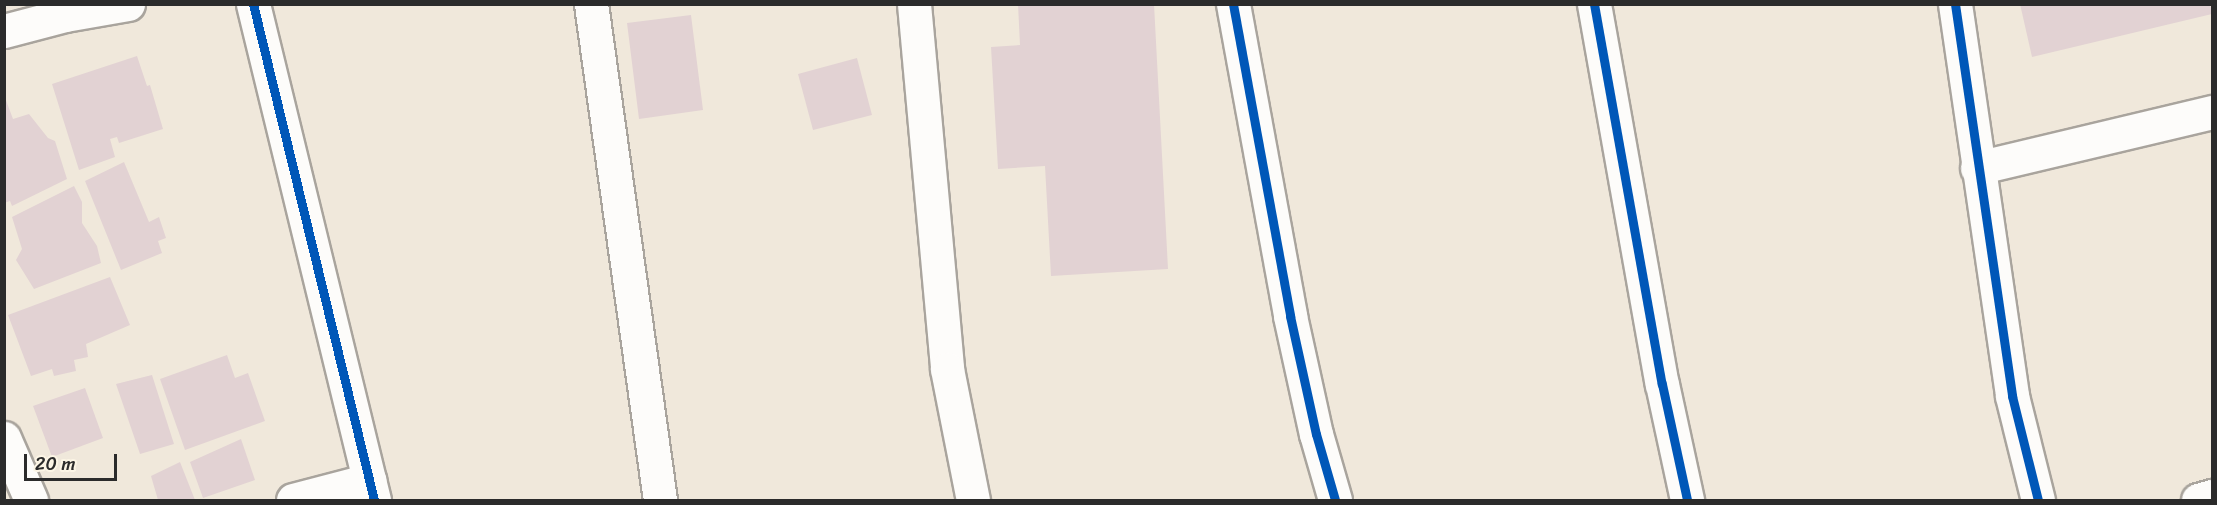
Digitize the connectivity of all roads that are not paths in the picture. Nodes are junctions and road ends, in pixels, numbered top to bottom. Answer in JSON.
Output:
{"nodes":[{"id":1,"x":128,"y":4,"type":"edge"},
{"id":2,"x":253,"y":4,"type":"edge"},
{"id":3,"x":591,"y":4,"type":"edge"},
{"id":4,"x":914,"y":4,"type":"edge"},
{"id":5,"x":1233,"y":4,"type":"edge"},
{"id":6,"x":1594,"y":4,"type":"edge"},
{"id":7,"x":1955,"y":4,"type":"edge"},
{"id":8,"x":4,"y":32,"type":"edge"},
{"id":9,"x":2212,"y":112,"type":"edge"},
{"id":10,"x":1977,"y":168,"type":"junction"},
{"id":11,"x":4,"y":438,"type":"edge"},
{"id":12,"x":372,"y":490,"type":"edge"},
{"id":13,"x":2212,"y":496,"type":"edge"},
{"id":14,"x":31,"y":501,"type":"edge"},
{"id":15,"x":293,"y":501,"type":"edge"},
{"id":16,"x":660,"y":501,"type":"edge"},
{"id":17,"x":973,"y":501,"type":"edge"},
{"id":18,"x":1335,"y":501,"type":"edge"},
{"id":19,"x":1687,"y":501,"type":"edge"},
{"id":20,"x":2038,"y":501,"type":"edge"},
{"id":21,"x":2198,"y":501,"type":"edge"}],
"edges":[{"from":1,"to":8,"type":"street"},
{"from":2,"to":12,"type":"street"},
{"from":3,"to":16,"type":"street"},
{"from":4,"to":17,"type":"street"},
{"from":5,"to":18,"type":"street"},
{"from":6,"to":19,"type":"street"},
{"from":7,"to":10,"type":"street"},
{"from":9,"to":10,"type":"street"},
{"from":10,"to":20,"type":"street"},
{"from":11,"to":14,"type":"street"},
{"from":12,"to":15,"type":"street"},
{"from":13,"to":21,"type":"street"}]}
